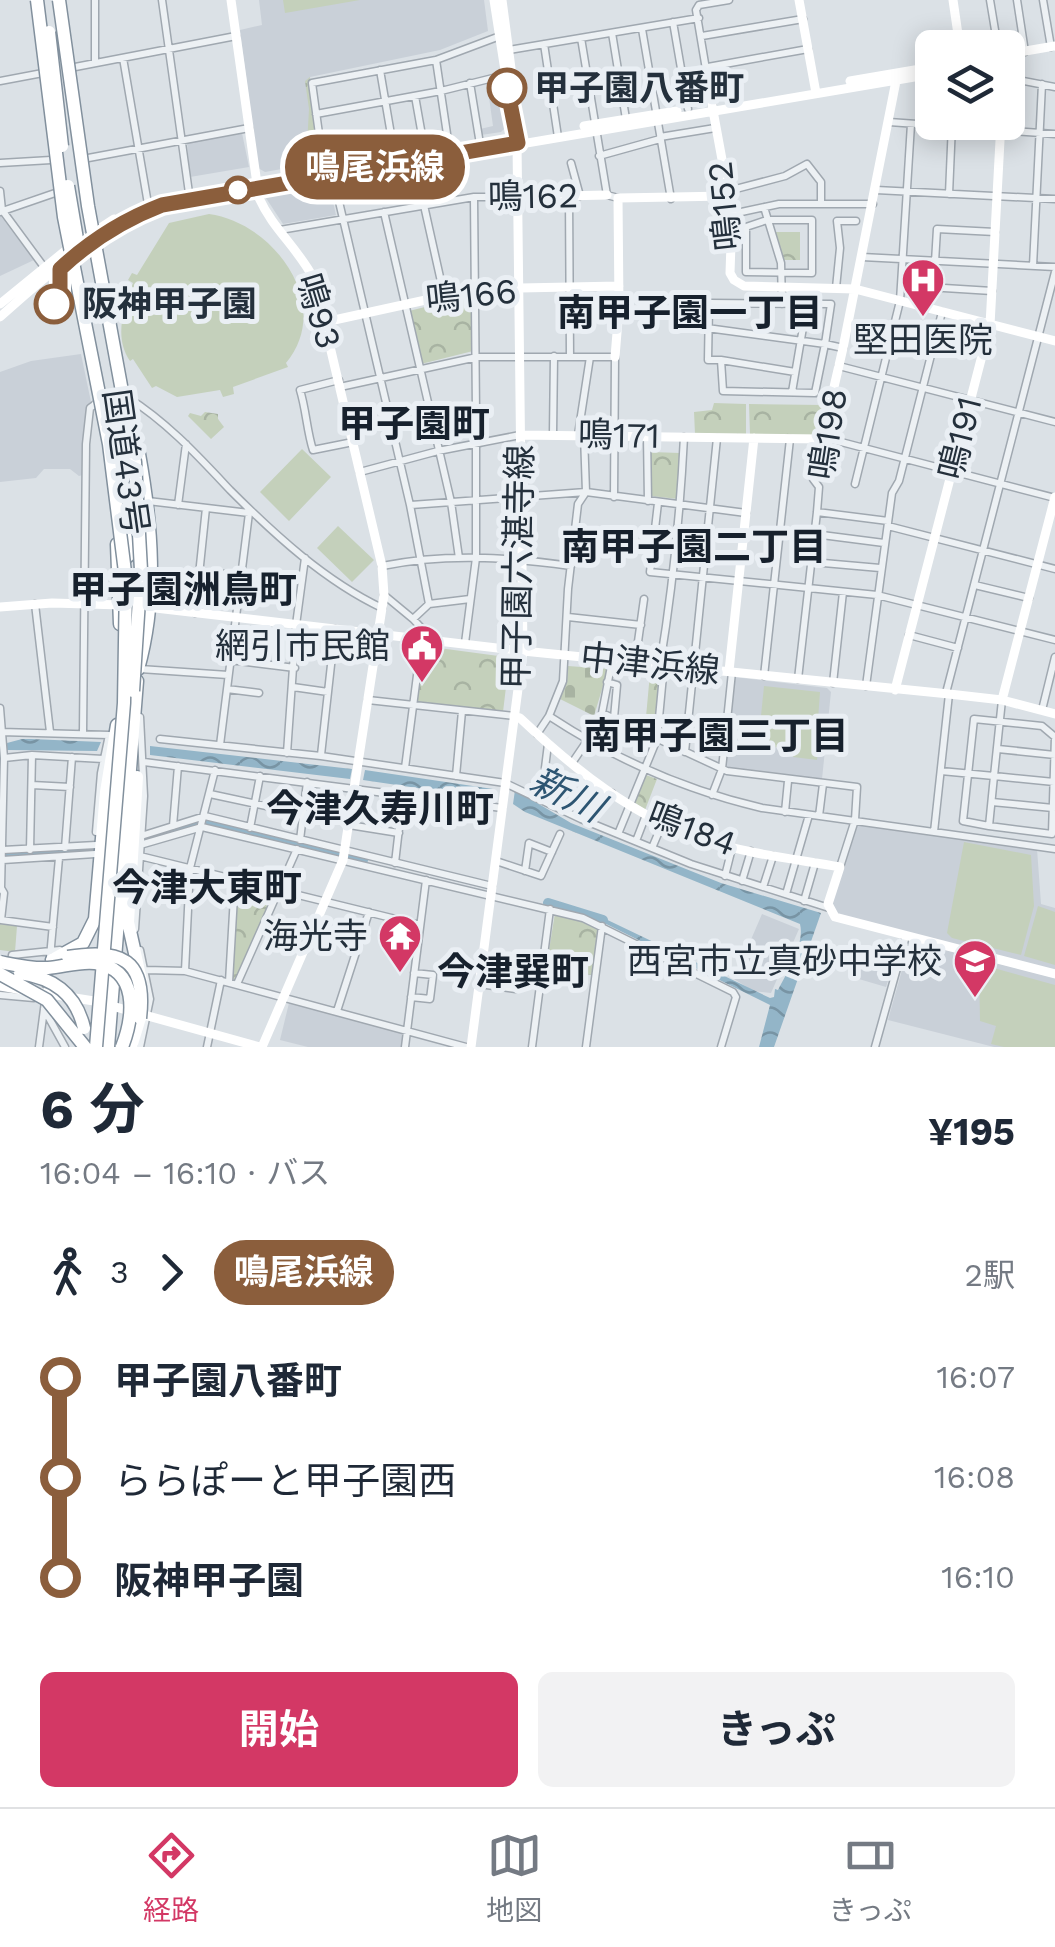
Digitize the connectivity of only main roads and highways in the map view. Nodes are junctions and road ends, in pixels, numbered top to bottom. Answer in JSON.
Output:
{"nodes":[{"id":1,"x":35,"y":0,"type":"edge"},
{"id":2,"x":46,"y":0,"type":"edge"},
{"id":3,"x":59,"y":0,"type":"edge"},
{"id":4,"x":119,"y":428,"type":"junction"},
{"id":5,"x":136,"y":606,"type":"junction"},
{"id":6,"x":126,"y":698,"type":"junction"},
{"id":7,"x":124,"y":749,"type":"junction"},
{"id":8,"x":52,"y":957,"type":"junction"},
{"id":9,"x":0,"y":962,"type":"edge"},
{"id":10,"x":21,"y":965,"type":"junction"},
{"id":11,"x":0,"y":978,"type":"edge"},
{"id":12,"x":43,"y":999,"type":"junction"},
{"id":13,"x":143,"y":1013,"type":"junction"},
{"id":14,"x":67,"y":1047,"type":"edge"},
{"id":15,"x":89,"y":1047,"type":"edge"},
{"id":16,"x":106,"y":1047,"type":"edge"},
{"id":17,"x":121,"y":1047,"type":"edge"},
{"id":18,"x":131,"y":1047,"type":"edge"}],
"edges":[{"from":1,"to":5,"type":"highway"},
{"from":1,"to":15,"type":"highway","bridge":true},
{"from":2,"to":4,"type":"highway","name":"国道43号","bridge":true},
{"from":3,"to":4,"type":"highway","name":"国道43号","bridge":true},
{"from":3,"to":5,"type":"highway"},
{"from":3,"to":16,"type":"highway","bridge":true},
{"from":4,"to":5,"type":"highway","name":"国道43号"},
{"from":5,"to":6,"type":"highway"},
{"from":5,"to":6,"type":"highway"},
{"from":6,"to":7,"type":"highway"},
{"from":6,"to":7,"type":"highway"},
{"from":7,"to":8,"type":"highway"},
{"from":7,"to":13,"type":"highway","bridge":true},
{"from":7,"to":15,"type":"highway"},
{"from":7,"to":16,"type":"highway"},
{"from":8,"to":10,"type":"highway","bridge":true},
{"from":8,"to":13,"type":"highway","bridge":true},
{"from":9,"to":10,"type":"highway","bridge":true},
{"from":10,"to":17,"type":"highway","bridge":true},
{"from":11,"to":12,"type":"highway","bridge":true},
{"from":11,"to":15,"type":"highway","bridge":true},
{"from":12,"to":14,"type":"highway","bridge":true},
{"from":12,"to":15,"type":"highway","bridge":true},
{"from":13,"to":17,"type":"highway","bridge":true},
{"from":13,"to":18,"type":"highway"}]}
